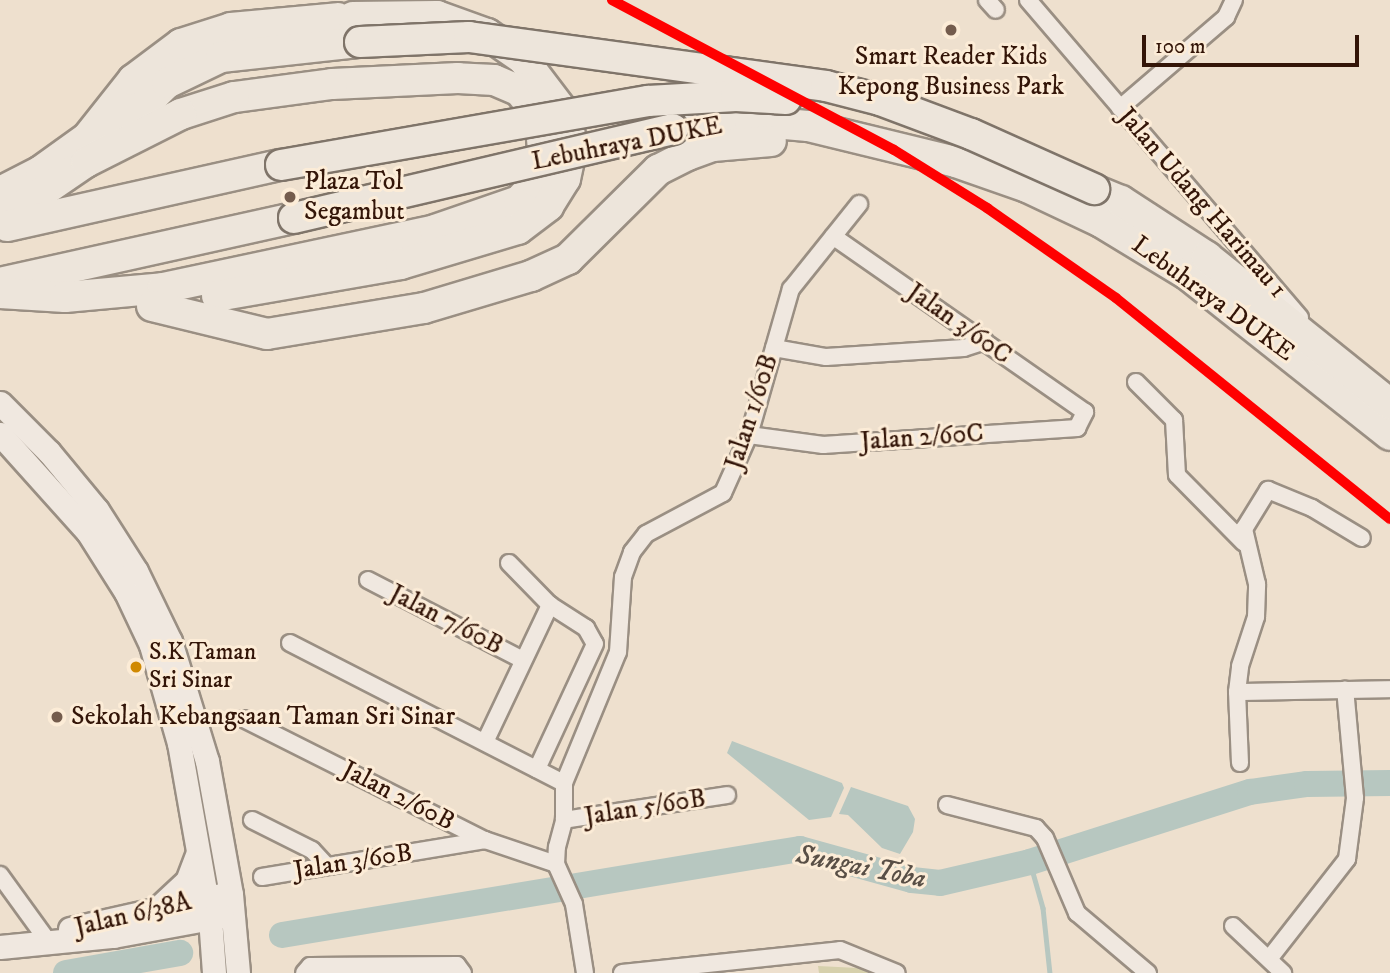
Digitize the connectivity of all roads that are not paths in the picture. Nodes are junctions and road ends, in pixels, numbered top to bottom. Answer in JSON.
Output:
{"nodes":[{"id":1,"x":1028,"y":0,"type":"edge"},
{"id":2,"x":1234,"y":0,"type":"edge"},
{"id":3,"x":1121,"y":108,"type":"junction"},
{"id":4,"x":829,"y":134,"type":"junction"},
{"id":5,"x":86,"y":162,"type":"junction"},
{"id":6,"x":1094,"y":189,"type":"junction"},
{"id":7,"x":0,"y":192,"type":"edge"},
{"id":8,"x":859,"y":204,"type":"dead end"},
{"id":9,"x":0,"y":221,"type":"edge"},
{"id":10,"x":0,"y":228,"type":"edge"},
{"id":11,"x":833,"y":236,"type":"junction"},
{"id":12,"x":0,"y":283,"type":"edge"},
{"id":13,"x":0,"y":293,"type":"edge"},
{"id":14,"x":157,"y":297,"type":"junction"},
{"id":15,"x":0,"y":303,"type":"edge"},
{"id":16,"x":985,"y":341,"type":"junction"},
{"id":17,"x":774,"y":348,"type":"junction"},
{"id":18,"x":1136,"y":382,"type":"dead end"},
{"id":19,"x":1390,"y":394,"type":"edge"},
{"id":20,"x":0,"y":403,"type":"edge"},
{"id":21,"x":1390,"y":404,"type":"edge"},
{"id":22,"x":1085,"y":412,"type":"joint"},
{"id":23,"x":0,"y":434,"type":"edge"},
{"id":24,"x":749,"y":435,"type":"junction"},
{"id":25,"x":1390,"y":435,"type":"edge"},
{"id":26,"x":1362,"y":538,"type":"dead end"},
{"id":27,"x":1244,"y":543,"type":"junction"},
{"id":28,"x":509,"y":564,"type":"dead end"},
{"id":29,"x":368,"y":580,"type":"dead end"},
{"id":30,"x":550,"y":604,"type":"junction"},
{"id":31,"x":290,"y":643,"type":"dead end"},
{"id":32,"x":595,"y":644,"type":"junction"},
{"id":33,"x":618,"y":652,"type":"junction"},
{"id":34,"x":523,"y":660,"type":"junction"},
{"id":35,"x":1390,"y":689,"type":"edge"},
{"id":36,"x":1345,"y":690,"type":"junction"},
{"id":37,"x":1237,"y":692,"type":"junction"},
{"id":38,"x":244,"y":719,"type":"dead end"},
{"id":39,"x":485,"y":742,"type":"junction"},
{"id":40,"x":1240,"y":763,"type":"dead end"},
{"id":41,"x":537,"y":769,"type":"junction"},
{"id":42,"x":564,"y":783,"type":"junction"},
{"id":43,"x":727,"y":795,"type":"dead end"},
{"id":44,"x":947,"y":805,"type":"dead end"},
{"id":45,"x":252,"y":820,"type":"dead end"},
{"id":46,"x":564,"y":820,"type":"junction"},
{"id":47,"x":485,"y":840,"type":"junction"},
{"id":48,"x":199,"y":848,"type":"junction"},
{"id":49,"x":327,"y":866,"type":"junction"},
{"id":50,"x":557,"y":868,"type":"junction"},
{"id":51,"x":0,"y":875,"type":"edge"},
{"id":52,"x":262,"y":877,"type":"dead end"},
{"id":53,"x":220,"y":906,"type":"junction"},
{"id":54,"x":162,"y":917,"type":"junction"},
{"id":55,"x":1233,"y":926,"type":"dead end"},
{"id":56,"x":42,"y":939,"type":"junction"},
{"id":57,"x":0,"y":947,"type":"edge"},
{"id":58,"x":1269,"y":959,"type":"junction"},
{"id":59,"x":733,"y":967,"type":"edge"},
{"id":60,"x":212,"y":973,"type":"edge"},
{"id":61,"x":238,"y":973,"type":"edge"},
{"id":62,"x":304,"y":973,"type":"edge"},
{"id":63,"x":463,"y":973,"type":"edge"},
{"id":64,"x":585,"y":973,"type":"edge"},
{"id":65,"x":622,"y":973,"type":"edge"},
{"id":66,"x":897,"y":973,"type":"edge"},
{"id":67,"x":1148,"y":973,"type":"edge"},
{"id":68,"x":1283,"y":973,"type":"edge"}],
"edges":[{"from":1,"to":3,"type":"street","name":"Jalan Udang Harimau 1"},
{"from":2,"to":3,"type":"street"},
{"from":3,"to":19,"type":"street","name":"Jalan Udang Harimau 1"},
{"from":4,"to":12,"type":"highway","name":"Lebuhraya DUKE","bridge":true},
{"from":4,"to":14,"type":"highway"},
{"from":4,"to":25,"type":"highway","name":"Lebuhraya DUKE"},
{"from":5,"to":6,"type":"highway","bridge":true},
{"from":5,"to":9,"type":"highway"},
{"from":5,"to":14,"type":"highway"},
{"from":6,"to":10,"type":"highway","name":"Lebuhraya DUKE","bridge":true},
{"from":6,"to":21,"type":"highway","name":"Lebuhraya DUKE"},
{"from":7,"to":14,"type":"highway"},
{"from":8,"to":11,"type":"street","name":"Jalan 1/60B"},
{"from":11,"to":16,"type":"street","name":"Jalan 3/60C"},
{"from":11,"to":17,"type":"street","name":"Jalan 1/60B"},
{"from":13,"to":14,"type":"highway"},
{"from":14,"to":15,"type":"highway"},
{"from":16,"to":17,"type":"street"},
{"from":16,"to":22,"type":"street","name":"Jalan 3/60C"},
{"from":17,"to":24,"type":"street","name":"Jalan 1/60B"},
{"from":18,"to":27,"type":"street"},
{"from":20,"to":53,"type":"main road"},
{"from":22,"to":24,"type":"street","name":"Jalan 2/60C"},
{"from":23,"to":48,"type":"main road"},
{"from":24,"to":33,"type":"street","name":"Jalan 1/60B"},
{"from":26,"to":27,"type":"street"},
{"from":27,"to":37,"type":"street"},
{"from":28,"to":30,"type":"street"},
{"from":29,"to":34,"type":"street","name":"Jalan 7/60B"},
{"from":30,"to":32,"type":"street"},
{"from":30,"to":34,"type":"street"},
{"from":31,"to":39,"type":"street"},
{"from":32,"to":33,"type":"street"},
{"from":32,"to":41,"type":"street"},
{"from":33,"to":42,"type":"street","name":"Jalan 1/60B"},
{"from":34,"to":39,"type":"street"},
{"from":35,"to":36,"type":"street"},
{"from":36,"to":37,"type":"street"},
{"from":36,"to":58,"type":"street"},
{"from":37,"to":40,"type":"street"},
{"from":38,"to":47,"type":"street","name":"Jalan 2/60B"},
{"from":39,"to":41,"type":"street"},
{"from":41,"to":42,"type":"street"},
{"from":42,"to":46,"type":"street","name":"Jalan 1/60B"},
{"from":43,"to":46,"type":"street","name":"Jalan 5/60B"},
{"from":44,"to":67,"type":"street"},
{"from":45,"to":49,"type":"street"},
{"from":46,"to":50,"type":"street","name":"Jalan 1/60B"},
{"from":47,"to":49,"type":"street","name":"Jalan 3/60B"},
{"from":47,"to":50,"type":"street","name":"Jalan 2/60B"},
{"from":48,"to":53,"type":"main road"},
{"from":48,"to":54,"type":"main road"},
{"from":49,"to":52,"type":"street","name":"Jalan 3/60B"},
{"from":50,"to":64,"type":"street"},
{"from":51,"to":56,"type":"street"},
{"from":53,"to":54,"type":"main road","name":"Jalan 6/38A"},
{"from":53,"to":60,"type":"main road"},
{"from":53,"to":61,"type":"main road"},
{"from":54,"to":56,"type":"main road","name":"Jalan 6/38A"},
{"from":54,"to":60,"type":"main road"},
{"from":55,"to":58,"type":"street"},
{"from":56,"to":57,"type":"main road","name":"Jalan 6/38A"},
{"from":58,"to":68,"type":"street"},
{"from":59,"to":65,"type":"street"},
{"from":59,"to":66,"type":"street"},
{"from":62,"to":63,"type":"street"}]}
